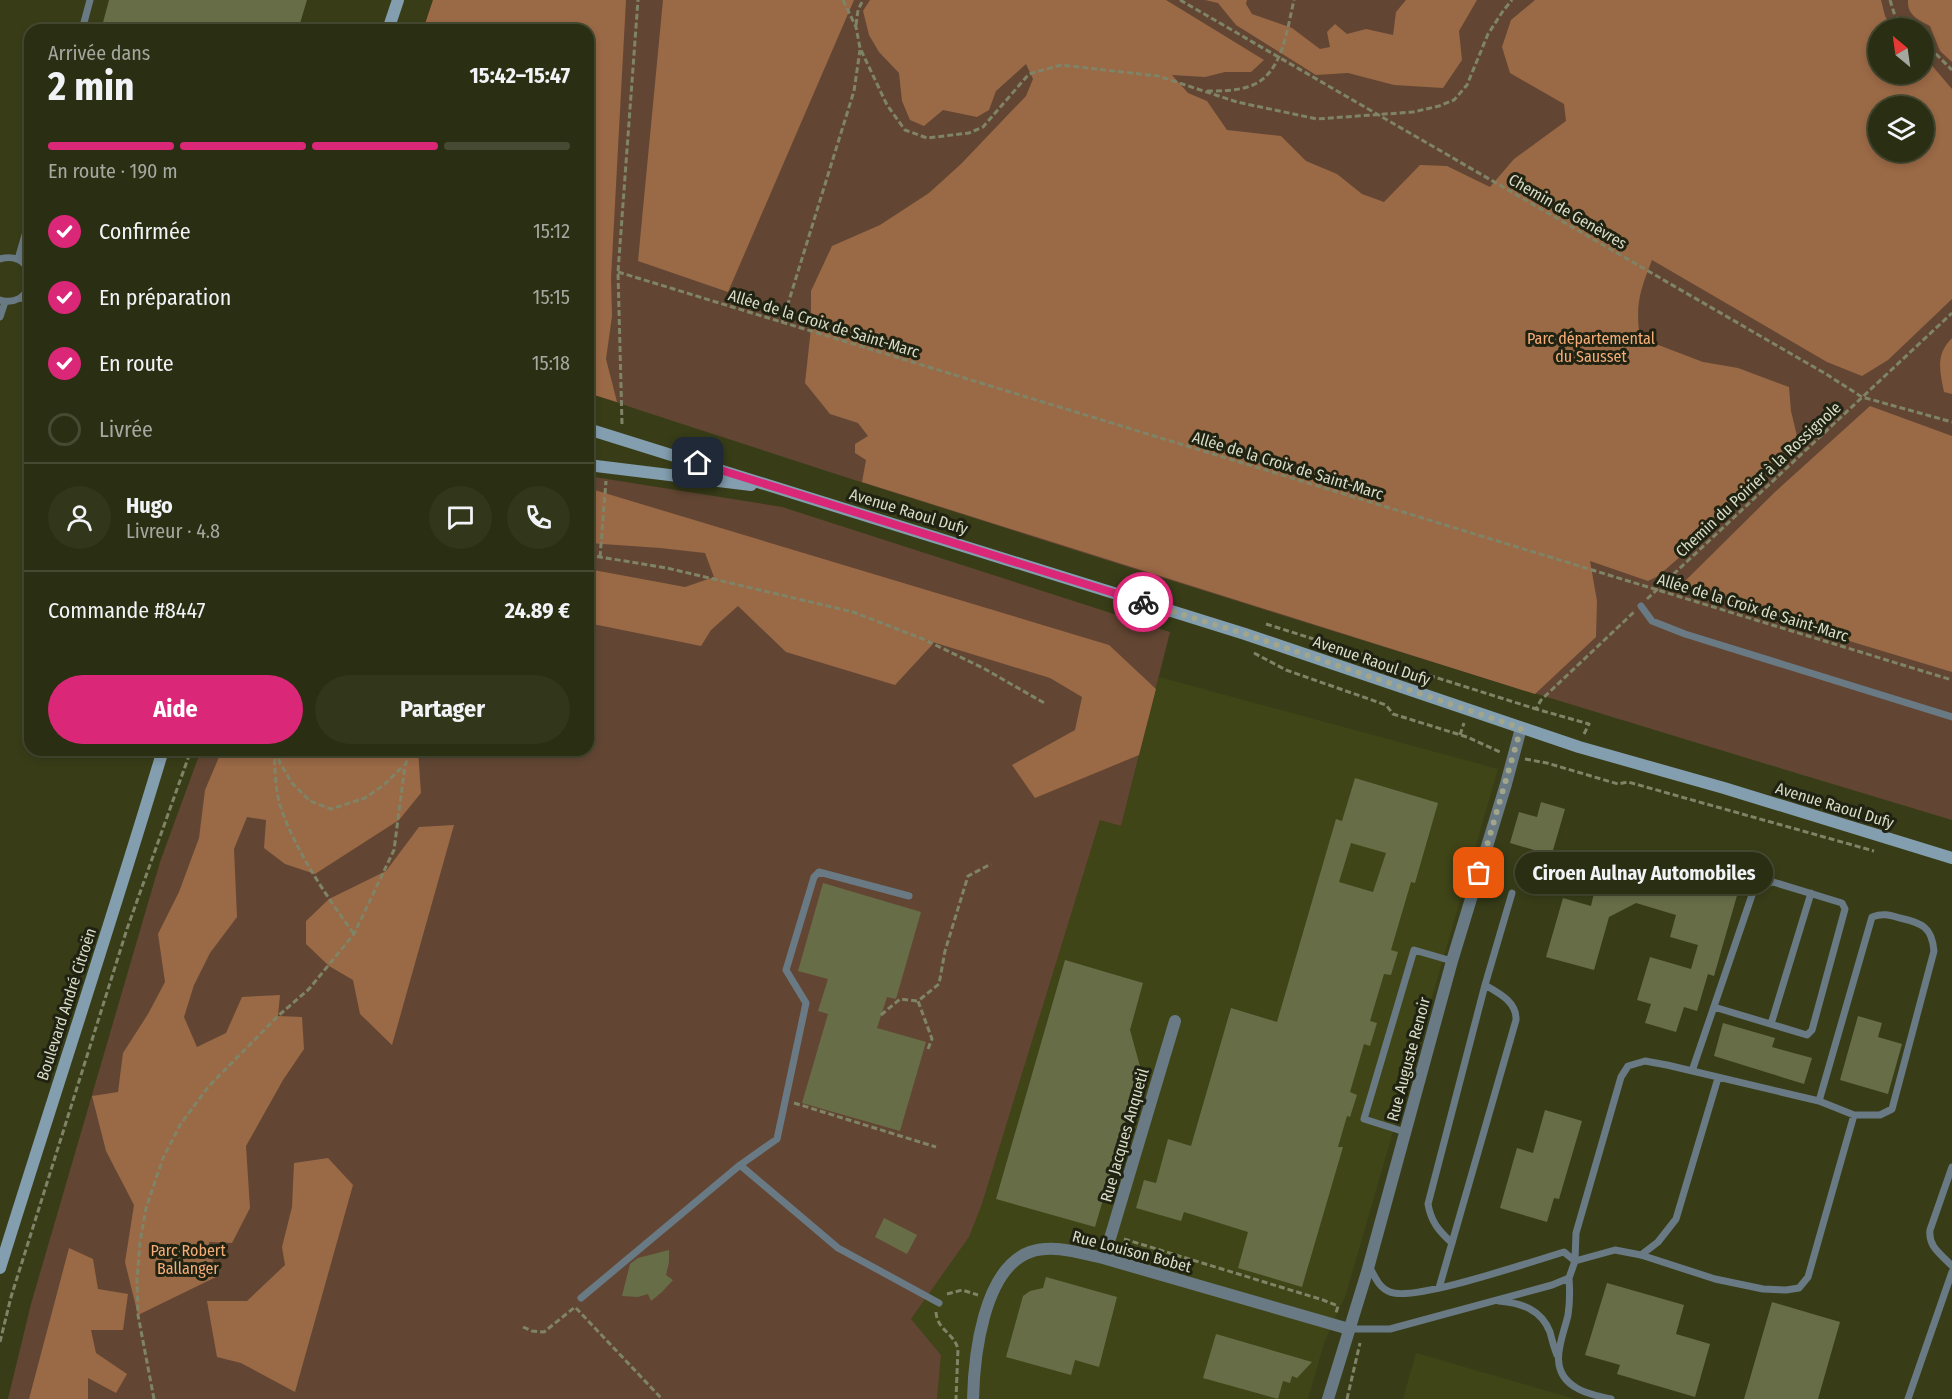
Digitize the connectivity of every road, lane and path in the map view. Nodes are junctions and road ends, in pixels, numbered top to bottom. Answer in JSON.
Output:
{"nodes":[{"id":1,"x":90,"y":0,"type":"edge"},
{"id":2,"x":398,"y":0,"type":"edge"},
{"id":3,"x":638,"y":0,"type":"edge"},
{"id":4,"x":843,"y":0,"type":"edge"},
{"id":5,"x":863,"y":0,"type":"edge"},
{"id":6,"x":1180,"y":0,"type":"edge"},
{"id":7,"x":1294,"y":0,"type":"edge"},
{"id":8,"x":1512,"y":0,"type":"edge"},
{"id":9,"x":1890,"y":0,"type":"edge"},
{"id":10,"x":1897,"y":18,"type":"edge"},
{"id":11,"x":84,"y":24,"type":"edge"},
{"id":12,"x":390,"y":24,"type":"edge"},
{"id":13,"x":856,"y":27,"type":"junction"},
{"id":14,"x":860,"y":48,"type":"junction"},
{"id":15,"x":1934,"y":52,"type":"edge"},
{"id":16,"x":1278,"y":57,"type":"junction"},
{"id":17,"x":1952,"y":70,"type":"edge"},
{"id":18,"x":1204,"y":91,"type":"junction"},
{"id":19,"x":1380,"y":115,"type":"junction"},
{"id":20,"x":24,"y":238,"type":"edge"},
{"id":21,"x":0,"y":258,"type":"edge"},
{"id":22,"x":18,"y":259,"type":"junction"},
{"id":23,"x":24,"y":266,"type":"edge"},
{"id":24,"x":618,"y":272,"type":"junction"},
{"id":25,"x":24,"y":292,"type":"edge"},
{"id":26,"x":20,"y":298,"type":"junction"},
{"id":27,"x":24,"y":299,"type":"edge"},
{"id":28,"x":3,"y":301,"type":"edge"},
{"id":29,"x":1952,"y":313,"type":"edge"},
{"id":30,"x":0,"y":317,"type":"edge"},
{"id":31,"x":782,"y":323,"type":"junction"},
{"id":32,"x":1862,"y":397,"type":"junction"},
{"id":33,"x":1952,"y":422,"type":"edge"},
{"id":34,"x":622,"y":424,"type":"dead end"},
{"id":35,"x":594,"y":431,"type":"edge"},
{"id":36,"x":594,"y":466,"type":"edge"},
{"id":37,"x":606,"y":479,"type":"dead end"},
{"id":38,"x":783,"y":489,"type":"junction"},
{"id":39,"x":594,"y":556,"type":"edge"},
{"id":40,"x":600,"y":556,"type":"junction"},
{"id":41,"x":1656,"y":590,"type":"junction"},
{"id":42,"x":1641,"y":606,"type":"junction"},
{"id":43,"x":1249,"y":651,"type":"dead end"},
{"id":44,"x":1952,"y":680,"type":"edge"},
{"id":45,"x":1046,"y":704,"type":"dead end"},
{"id":46,"x":1952,"y":717,"type":"edge"},
{"id":47,"x":1521,"y":728,"type":"junction"},
{"id":48,"x":1579,"y":747,"type":"junction"},
{"id":49,"x":161,"y":756,"type":"edge"},
{"id":50,"x":189,"y":756,"type":"edge"},
{"id":51,"x":276,"y":756,"type":"edge"},
{"id":52,"x":277,"y":756,"type":"edge"},
{"id":53,"x":409,"y":756,"type":"edge"},
{"id":54,"x":1514,"y":757,"type":"junction"},
{"id":55,"x":405,"y":765,"type":"junction"},
{"id":56,"x":1883,"y":853,"type":"dead end"},
{"id":57,"x":1952,"y":858,"type":"edge"},
{"id":58,"x":991,"y":864,"type":"dead end"},
{"id":59,"x":1512,"y":893,"type":"dead end"},
{"id":60,"x":1811,"y":893,"type":"junction"},
{"id":61,"x":909,"y":896,"type":"dead end"},
{"id":62,"x":354,"y":934,"type":"junction"},
{"id":63,"x":1452,"y":961,"type":"junction"},
{"id":64,"x":1485,"y":984,"type":"junction"},
{"id":65,"x":918,"y":1001,"type":"junction"},
{"id":66,"x":1714,"y":1007,"type":"junction"},
{"id":67,"x":881,"y":1015,"type":"dead end"},
{"id":68,"x":1174,"y":1021,"type":"dead end"},
{"id":69,"x":1772,"y":1024,"type":"junction"},
{"id":70,"x":928,"y":1049,"type":"dead end"},
{"id":71,"x":1692,"y":1071,"type":"junction"},
{"id":72,"x":1718,"y":1078,"type":"junction"},
{"id":73,"x":786,"y":1101,"type":"junction"},
{"id":74,"x":1819,"y":1101,"type":"junction"},
{"id":75,"x":1854,"y":1115,"type":"junction"},
{"id":76,"x":1405,"y":1132,"type":"junction"},
{"id":77,"x":936,"y":1147,"type":"dead end"},
{"id":78,"x":740,"y":1165,"type":"junction"},
{"id":79,"x":1952,"y":1167,"type":"edge"},
{"id":80,"x":1111,"y":1235,"type":"junction"},
{"id":81,"x":1452,"y":1244,"type":"junction"},
{"id":82,"x":1641,"y":1255,"type":"junction"},
{"id":83,"x":1103,"y":1258,"type":"junction"},
{"id":84,"x":1575,"y":1261,"type":"junction"},
{"id":85,"x":1368,"y":1266,"type":"junction"},
{"id":86,"x":1952,"y":1266,"type":"edge"},
{"id":87,"x":0,"y":1268,"type":"edge"},
{"id":88,"x":1952,"y":1272,"type":"edge"},
{"id":89,"x":1569,"y":1278,"type":"junction"},
{"id":90,"x":1439,"y":1288,"type":"junction"},
{"id":91,"x":581,"y":1298,"type":"dead end"},
{"id":92,"x":991,"y":1299,"type":"junction"},
{"id":93,"x":1494,"y":1300,"type":"junction"},
{"id":94,"x":939,"y":1303,"type":"junction"},
{"id":95,"x":1334,"y":1325,"type":"junction"},
{"id":96,"x":523,"y":1327,"type":"dead end"},
{"id":97,"x":1349,"y":1329,"type":"junction"},
{"id":98,"x":0,"y":1342,"type":"edge"},
{"id":99,"x":1558,"y":1359,"type":"junction"},
{"id":100,"x":154,"y":1399,"type":"edge"},
{"id":101,"x":662,"y":1399,"type":"edge"},
{"id":102,"x":956,"y":1399,"type":"edge"},
{"id":103,"x":973,"y":1399,"type":"edge"},
{"id":104,"x":1328,"y":1399,"type":"edge"},
{"id":105,"x":1611,"y":1399,"type":"edge"},
{"id":106,"x":1908,"y":1399,"type":"edge"}],
"edges":[{"from":1,"to":11,"type":"lane"},
{"from":2,"to":12,"type":"main road"},
{"from":3,"to":24,"type":"path"},
{"from":4,"to":13,"type":"path"},
{"from":5,"to":13,"type":"path"},
{"from":6,"to":16,"type":"path","name":"Chemin de Genèvres"},
{"from":7,"to":16,"type":"path"},
{"from":8,"to":19,"type":"path"},
{"from":9,"to":10,"type":"path"},
{"from":13,"to":14,"type":"path"},
{"from":14,"to":18,"type":"path"},
{"from":14,"to":31,"type":"path"},
{"from":15,"to":17,"type":"path"},
{"from":16,"to":18,"type":"path"},
{"from":16,"to":19,"type":"path","name":"Chemin de Genèvres"},
{"from":18,"to":19,"type":"path"},
{"from":19,"to":32,"type":"path","name":"Chemin de Genèvres"},
{"from":20,"to":22,"type":"lane"},
{"from":21,"to":22,"type":"lane"},
{"from":22,"to":23,"type":"lane"},
{"from":24,"to":31,"type":"path","name":"Allée de la Croix de Saint-Marc"},
{"from":24,"to":34,"type":"path"},
{"from":25,"to":26,"type":"lane"},
{"from":26,"to":27,"type":"lane"},
{"from":26,"to":28,"type":"lane"},
{"from":28,"to":30,"type":"lane"},
{"from":29,"to":32,"type":"path","name":"Chemin du Poirier à la Rossignole"},
{"from":31,"to":41,"type":"path","name":"Allée de la Croix de Saint-Marc"},
{"from":32,"to":33,"type":"path","name":"Chemin de Genèvres"},
{"from":32,"to":41,"type":"path","name":"Chemin du Poirier à la Rossignole"},
{"from":35,"to":38,"type":"main road","name":"Avenue Raoul Dufy"},
{"from":36,"to":38,"type":"main road","name":"Avenue Raoul Dufy"},
{"from":37,"to":40,"type":"path"},
{"from":38,"to":47,"type":"main road","name":"Avenue Raoul Dufy"},
{"from":39,"to":40,"type":"path"},
{"from":40,"to":45,"type":"path"},
{"from":41,"to":42,"type":"path","name":"Chemin du Poirier à la Rossignole"},
{"from":41,"to":44,"type":"path","name":"Allée de la Croix de Saint-Marc"},
{"from":42,"to":46,"type":"lane"},
{"from":42,"to":48,"type":"path","name":"Chemin du Poirier à la Rossignole"},
{"from":43,"to":54,"type":"path"},
{"from":47,"to":48,"type":"main road","name":"Avenue Raoul Dufy"},
{"from":47,"to":54,"type":"street","name":"Rue Auguste Renoir"},
{"from":48,"to":57,"type":"main road","name":"Avenue Raoul Dufy"},
{"from":49,"to":87,"type":"main road","name":"Boulevard André Citroën"},
{"from":50,"to":98,"type":"path"},
{"from":51,"to":62,"type":"path"},
{"from":52,"to":55,"type":"path"},
{"from":53,"to":55,"type":"path"},
{"from":54,"to":56,"type":"path"},
{"from":54,"to":63,"type":"street","name":"Rue Auguste Renoir"},
{"from":55,"to":62,"type":"path"},
{"from":58,"to":65,"type":"path"},
{"from":59,"to":64,"type":"lane"},
{"from":60,"to":66,"type":"lane"},
{"from":60,"to":69,"type":"lane"},
{"from":60,"to":69,"type":"lane"},
{"from":61,"to":73,"type":"lane"},
{"from":62,"to":100,"type":"path"},
{"from":63,"to":76,"type":"street","name":"Rue Auguste Renoir"},
{"from":63,"to":76,"type":"lane"},
{"from":64,"to":81,"type":"lane"},
{"from":64,"to":81,"type":"lane"},
{"from":65,"to":67,"type":"path"},
{"from":65,"to":70,"type":"path"},
{"from":66,"to":69,"type":"lane"},
{"from":66,"to":71,"type":"lane"},
{"from":68,"to":80,"type":"street","name":"Rue Jacques Anquetil"},
{"from":71,"to":72,"type":"lane"},
{"from":71,"to":84,"type":"lane"},
{"from":72,"to":74,"type":"lane"},
{"from":72,"to":82,"type":"lane"},
{"from":73,"to":77,"type":"path"},
{"from":73,"to":78,"type":"lane"},
{"from":74,"to":75,"type":"lane"},
{"from":74,"to":75,"type":"lane"},
{"from":75,"to":82,"type":"lane"},
{"from":76,"to":85,"type":"street","name":"Rue Auguste Renoir"},
{"from":78,"to":91,"type":"lane"},
{"from":78,"to":94,"type":"lane"},
{"from":79,"to":86,"type":"lane"},
{"from":80,"to":83,"type":"street","name":"Rue Jacques Anquetil"},
{"from":80,"to":95,"type":"path"},
{"from":81,"to":90,"type":"lane"},
{"from":82,"to":84,"type":"lane"},
{"from":83,"to":92,"type":"street","name":"Rue Louison Bobet"},
{"from":83,"to":95,"type":"street","name":"Rue Louison Bobet"},
{"from":84,"to":89,"type":"lane"},
{"from":84,"to":90,"type":"lane"},
{"from":85,"to":90,"type":"lane"},
{"from":85,"to":97,"type":"street","name":"Rue Auguste Renoir"},
{"from":88,"to":106,"type":"lane"},
{"from":89,"to":93,"type":"lane"},
{"from":89,"to":99,"type":"lane"},
{"from":92,"to":94,"type":"path"},
{"from":92,"to":103,"type":"street","name":"Rue Louison Bobet"},
{"from":93,"to":97,"type":"lane"},
{"from":93,"to":99,"type":"lane"},
{"from":94,"to":102,"type":"path"},
{"from":95,"to":97,"type":"street","name":"Rue Louison Bobet"},
{"from":96,"to":101,"type":"path"},
{"from":97,"to":104,"type":"street","name":"Rue Auguste Renoir"},
{"from":99,"to":105,"type":"lane"}]}
